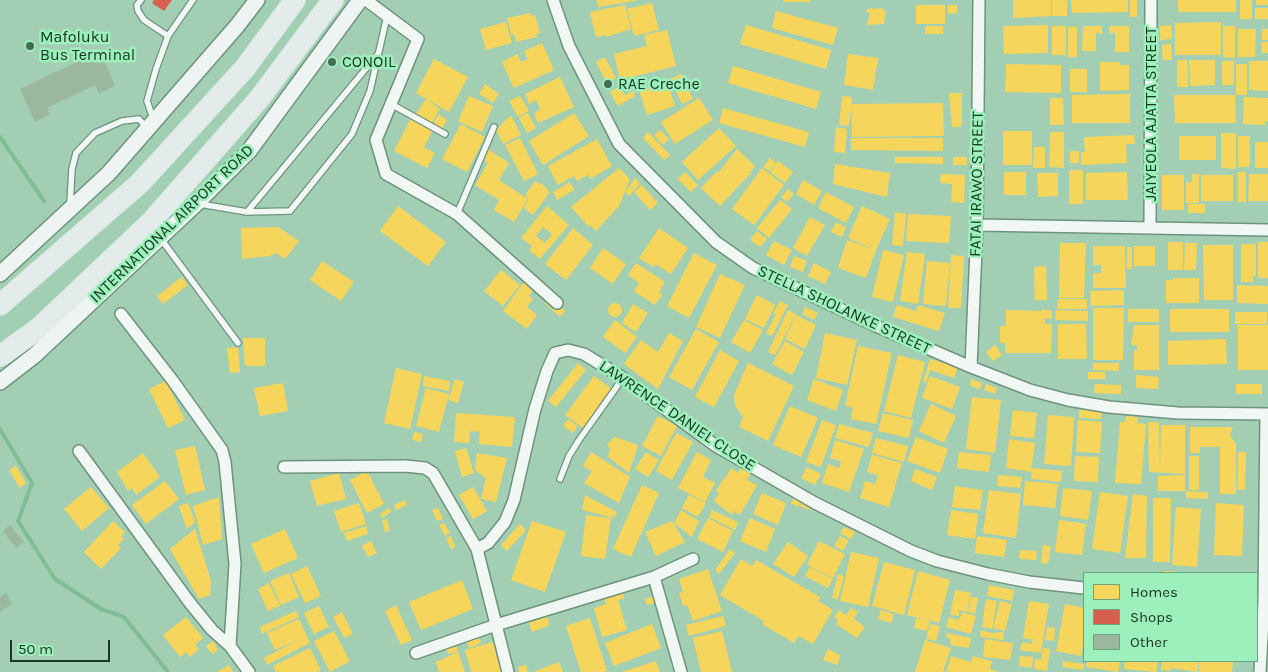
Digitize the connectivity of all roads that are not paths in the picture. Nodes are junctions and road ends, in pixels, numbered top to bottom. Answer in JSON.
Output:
{"nodes":[{"id":1,"x":141,"y":0,"type":"edge"},
{"id":2,"x":193,"y":0,"type":"edge"},
{"id":3,"x":257,"y":0,"type":"edge"},
{"id":4,"x":295,"y":0,"type":"edge"},
{"id":5,"x":333,"y":0,"type":"edge"},
{"id":6,"x":360,"y":0,"type":"edge"},
{"id":7,"x":366,"y":0,"type":"edge"},
{"id":8,"x":553,"y":0,"type":"edge"},
{"id":9,"x":979,"y":0,"type":"edge"},
{"id":10,"x":1151,"y":0,"type":"edge"},
{"id":11,"x":387,"y":16,"type":"junction"},
{"id":12,"x":168,"y":36,"type":"junction"},
{"id":13,"x":379,"y":53,"type":"junction"},
{"id":14,"x":391,"y":104,"type":"junction"},
{"id":15,"x":151,"y":126,"type":"junction"},
{"id":16,"x":494,"y":127,"type":"dead end"},
{"id":17,"x":445,"y":134,"type":"dead end"},
{"id":18,"x":198,"y":203,"type":"junction"},
{"id":19,"x":70,"y":209,"type":"junction"},
{"id":20,"x":247,"y":212,"type":"junction"},
{"id":21,"x":457,"y":214,"type":"junction"},
{"id":22,"x":977,"y":224,"type":"junction"},
{"id":23,"x":1150,"y":228,"type":"junction"},
{"id":24,"x":1268,"y":230,"type":"edge"},
{"id":25,"x":160,"y":238,"type":"junction"},
{"id":26,"x":0,"y":274,"type":"edge"},
{"id":27,"x":557,"y":303,"type":"dead end"},
{"id":28,"x":0,"y":305,"type":"edge"},
{"id":29,"x":121,"y":314,"type":"dead end"},
{"id":30,"x":238,"y":343,"type":"dead end"},
{"id":31,"x":0,"y":356,"type":"edge"},
{"id":32,"x":970,"y":367,"type":"junction"},
{"id":33,"x":623,"y":378,"type":"junction"},
{"id":34,"x":0,"y":382,"type":"edge"},
{"id":35,"x":1267,"y":414,"type":"edge"},
{"id":36,"x":79,"y":451,"type":"dead end"},
{"id":37,"x":284,"y":467,"type":"dead end"},
{"id":38,"x":560,"y":479,"type":"dead end"},
{"id":39,"x":477,"y":549,"type":"junction"},
{"id":40,"x":692,"y":559,"type":"dead end"},
{"id":41,"x":654,"y":576,"type":"junction"},
{"id":42,"x":1083,"y":588,"type":"edge"},
{"id":43,"x":1260,"y":602,"type":"edge"},
{"id":44,"x":496,"y":625,"type":"junction"},
{"id":45,"x":230,"y":646,"type":"junction"},
{"id":46,"x":416,"y":653,"type":"dead end"},
{"id":47,"x":249,"y":672,"type":"edge"},
{"id":48,"x":508,"y":672,"type":"edge"},
{"id":49,"x":681,"y":672,"type":"edge"},
{"id":50,"x":1260,"y":672,"type":"edge"}],
"edges":[{"from":1,"to":12,"type":"lane"},
{"from":2,"to":12,"type":"lane"},
{"from":3,"to":15,"type":"main road"},
{"from":4,"to":28,"type":"highway"},
{"from":5,"to":31,"type":"highway","name":"INTERNATIONAL AIRPORT ROAD"},
{"from":6,"to":18,"type":"main road","name":"INTERNATIONAL AIRPORT ROAD"},
{"from":7,"to":11,"type":"street"},
{"from":8,"to":32,"type":"street","name":"STELLA SHOLANKE STREET"},
{"from":9,"to":22,"type":"street","name":"FATAI IRAWO STREET"},
{"from":10,"to":23,"type":"street","name":"JAIYEOLA AJATTA STREET"},
{"from":11,"to":13,"type":"lane"},
{"from":11,"to":14,"type":"street"},
{"from":12,"to":15,"type":"lane"},
{"from":13,"to":20,"type":"lane"},
{"from":13,"to":20,"type":"lane"},
{"from":14,"to":17,"type":"lane"},
{"from":14,"to":21,"type":"street"},
{"from":15,"to":19,"type":"main road"},
{"from":15,"to":19,"type":"lane"},
{"from":16,"to":21,"type":"lane"},
{"from":18,"to":20,"type":"lane"},
{"from":18,"to":25,"type":"main road","name":"INTERNATIONAL AIRPORT ROAD"},
{"from":19,"to":26,"type":"main road"},
{"from":21,"to":27,"type":"street"},
{"from":22,"to":23,"type":"street"},
{"from":22,"to":32,"type":"street","name":"FATAI IRAWO STREET"},
{"from":23,"to":24,"type":"street"},
{"from":25,"to":30,"type":"lane"},
{"from":25,"to":34,"type":"main road","name":"INTERNATIONAL AIRPORT ROAD"},
{"from":29,"to":45,"type":"street"},
{"from":32,"to":35,"type":"street","name":"STELLA SHOLANKE STREET"},
{"from":33,"to":38,"type":"lane"},
{"from":33,"to":39,"type":"street","name":"LAWRENCE DANIEL CLOSE"},
{"from":33,"to":42,"type":"street","name":"LAWRENCE DANIEL CLOSE"},
{"from":35,"to":43,"type":"street"},
{"from":36,"to":45,"type":"street"},
{"from":37,"to":39,"type":"street"},
{"from":39,"to":44,"type":"street"},
{"from":40,"to":41,"type":"street"},
{"from":41,"to":44,"type":"street"},
{"from":41,"to":49,"type":"street"},
{"from":43,"to":50,"type":"street"},
{"from":44,"to":46,"type":"street"},
{"from":44,"to":48,"type":"street"},
{"from":45,"to":47,"type":"street"}]}
